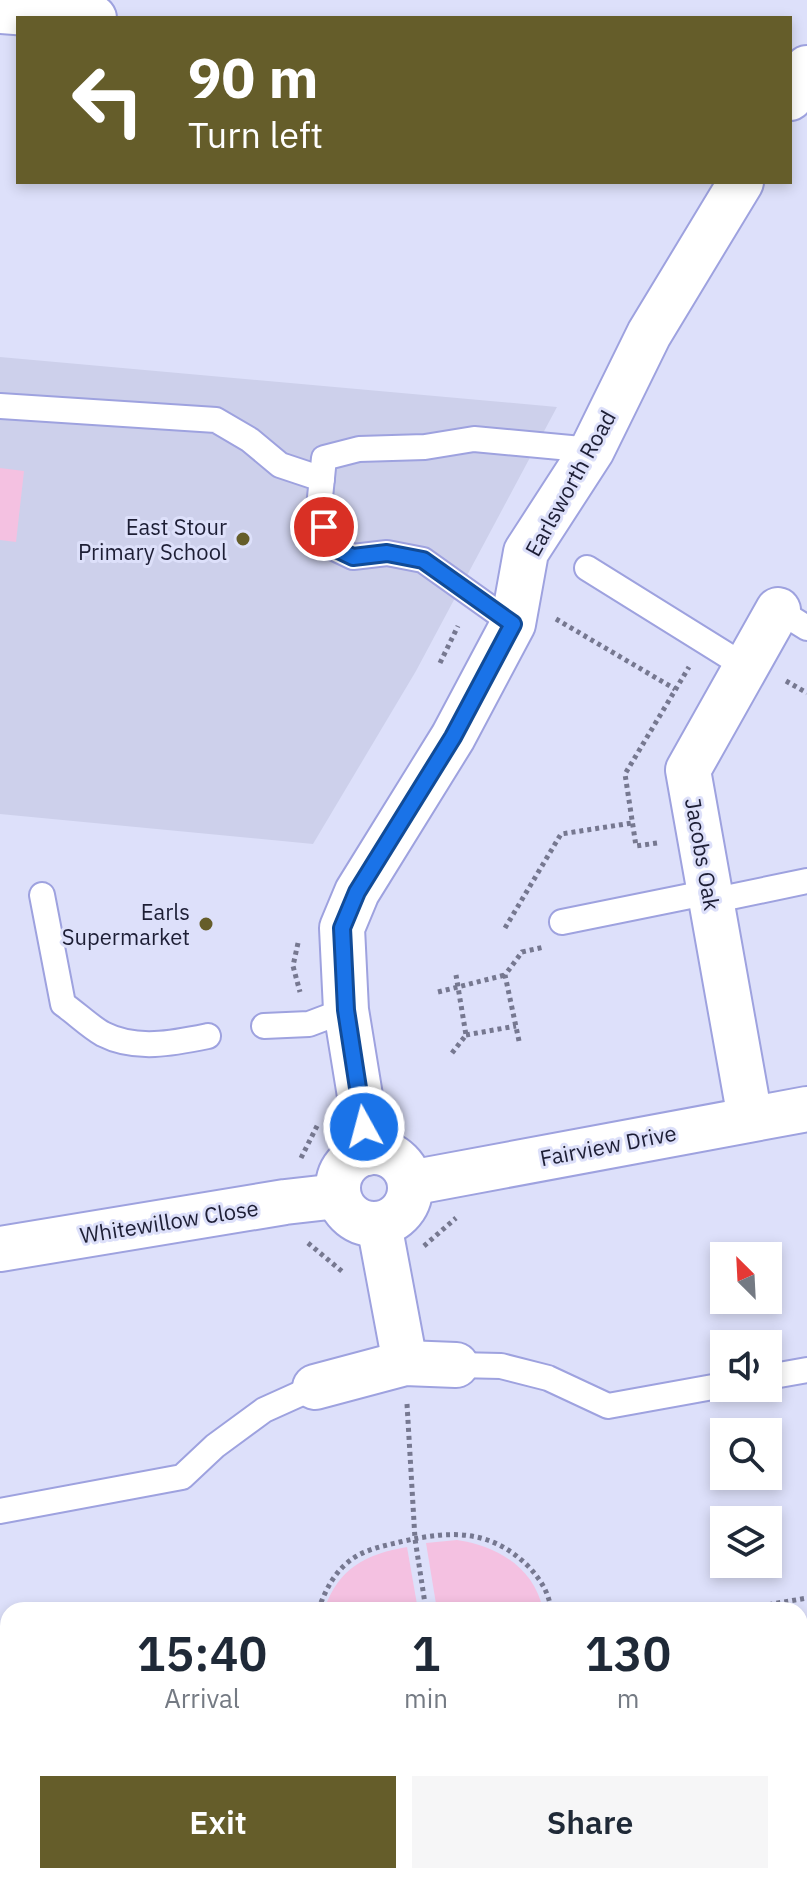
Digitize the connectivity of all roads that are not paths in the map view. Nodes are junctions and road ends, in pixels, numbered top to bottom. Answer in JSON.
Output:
{"nodes":[{"id":1,"x":0,"y":11,"type":"edge"},
{"id":2,"x":67,"y":16,"type":"edge"},
{"id":3,"x":740,"y":184,"type":"edge"},
{"id":4,"x":0,"y":406,"type":"edge"},
{"id":5,"x":592,"y":450,"type":"junction"},
{"id":6,"x":322,"y":479,"type":"junction"},
{"id":7,"x":587,"y":568,"type":"dead end"},
{"id":8,"x":531,"y":619,"type":"junction"},
{"id":9,"x":793,"y":619,"type":"edge"},
{"id":10,"x":746,"y":667,"type":"junction"},
{"id":11,"x":807,"y":881,"type":"edge"},
{"id":12,"x":42,"y":895,"type":"dead end"},
{"id":13,"x":710,"y":896,"type":"junction"},
{"id":14,"x":562,"y":922,"type":"dead end"},
{"id":15,"x":346,"y":1010,"type":"junction"},
{"id":16,"x":264,"y":1026,"type":"dead end"},
{"id":17,"x":208,"y":1036,"type":"dead end"},
{"id":18,"x":807,"y":1109,"type":"edge"},
{"id":19,"x":750,"y":1118,"type":"junction"},
{"id":20,"x":366,"y":1153,"type":"junction"},
{"id":21,"x":410,"y":1183,"type":"junction"},
{"id":22,"x":338,"y":1196,"type":"junction"},
{"id":23,"x":379,"y":1224,"type":"junction"},
{"id":24,"x":0,"y":1249,"type":"edge"},
{"id":25,"x":405,"y":1363,"type":"junction"},
{"id":26,"x":456,"y":1365,"type":"joint"},
{"id":27,"x":807,"y":1370,"type":"edge"},
{"id":28,"x":782,"y":1374,"type":"edge"},
{"id":29,"x":315,"y":1387,"type":"joint"},
{"id":30,"x":710,"y":1388,"type":"edge"},
{"id":31,"x":0,"y":1511,"type":"edge"}],
"edges":[{"from":1,"to":2,"type":"street"},
{"from":3,"to":5,"type":"street","name":"Earlsworth Road"},
{"from":4,"to":6,"type":"lane"},
{"from":5,"to":6,"type":"lane"},
{"from":5,"to":8,"type":"street","name":"Earlsworth Road"},
{"from":6,"to":8,"type":"lane"},
{"from":7,"to":10,"type":"lane"},
{"from":8,"to":15,"type":"street","name":"Earlsworth Road"},
{"from":9,"to":10,"type":"street","name":"Jacobs Oak"},
{"from":10,"to":13,"type":"street","name":"Jacobs Oak"},
{"from":11,"to":13,"type":"lane"},
{"from":12,"to":17,"type":"lane"},
{"from":13,"to":14,"type":"lane"},
{"from":13,"to":19,"type":"street","name":"Jacobs Oak"},
{"from":15,"to":16,"type":"lane"},
{"from":15,"to":20,"type":"street","name":"Earlsworth Road"},
{"from":18,"to":19,"type":"street","name":"Fairview Drive"},
{"from":19,"to":21,"type":"street","name":"Fairview Drive"},
{"from":20,"to":21,"type":"street"},
{"from":20,"to":22,"type":"street"},
{"from":21,"to":23,"type":"street"},
{"from":22,"to":23,"type":"street"},
{"from":22,"to":24,"type":"street","name":"Whitewillow Close"},
{"from":23,"to":25,"type":"street"},
{"from":25,"to":26,"type":"street"},
{"from":25,"to":29,"type":"street"},
{"from":26,"to":30,"type":"lane"},
{"from":27,"to":28,"type":"lane"},
{"from":29,"to":31,"type":"lane"}]}
